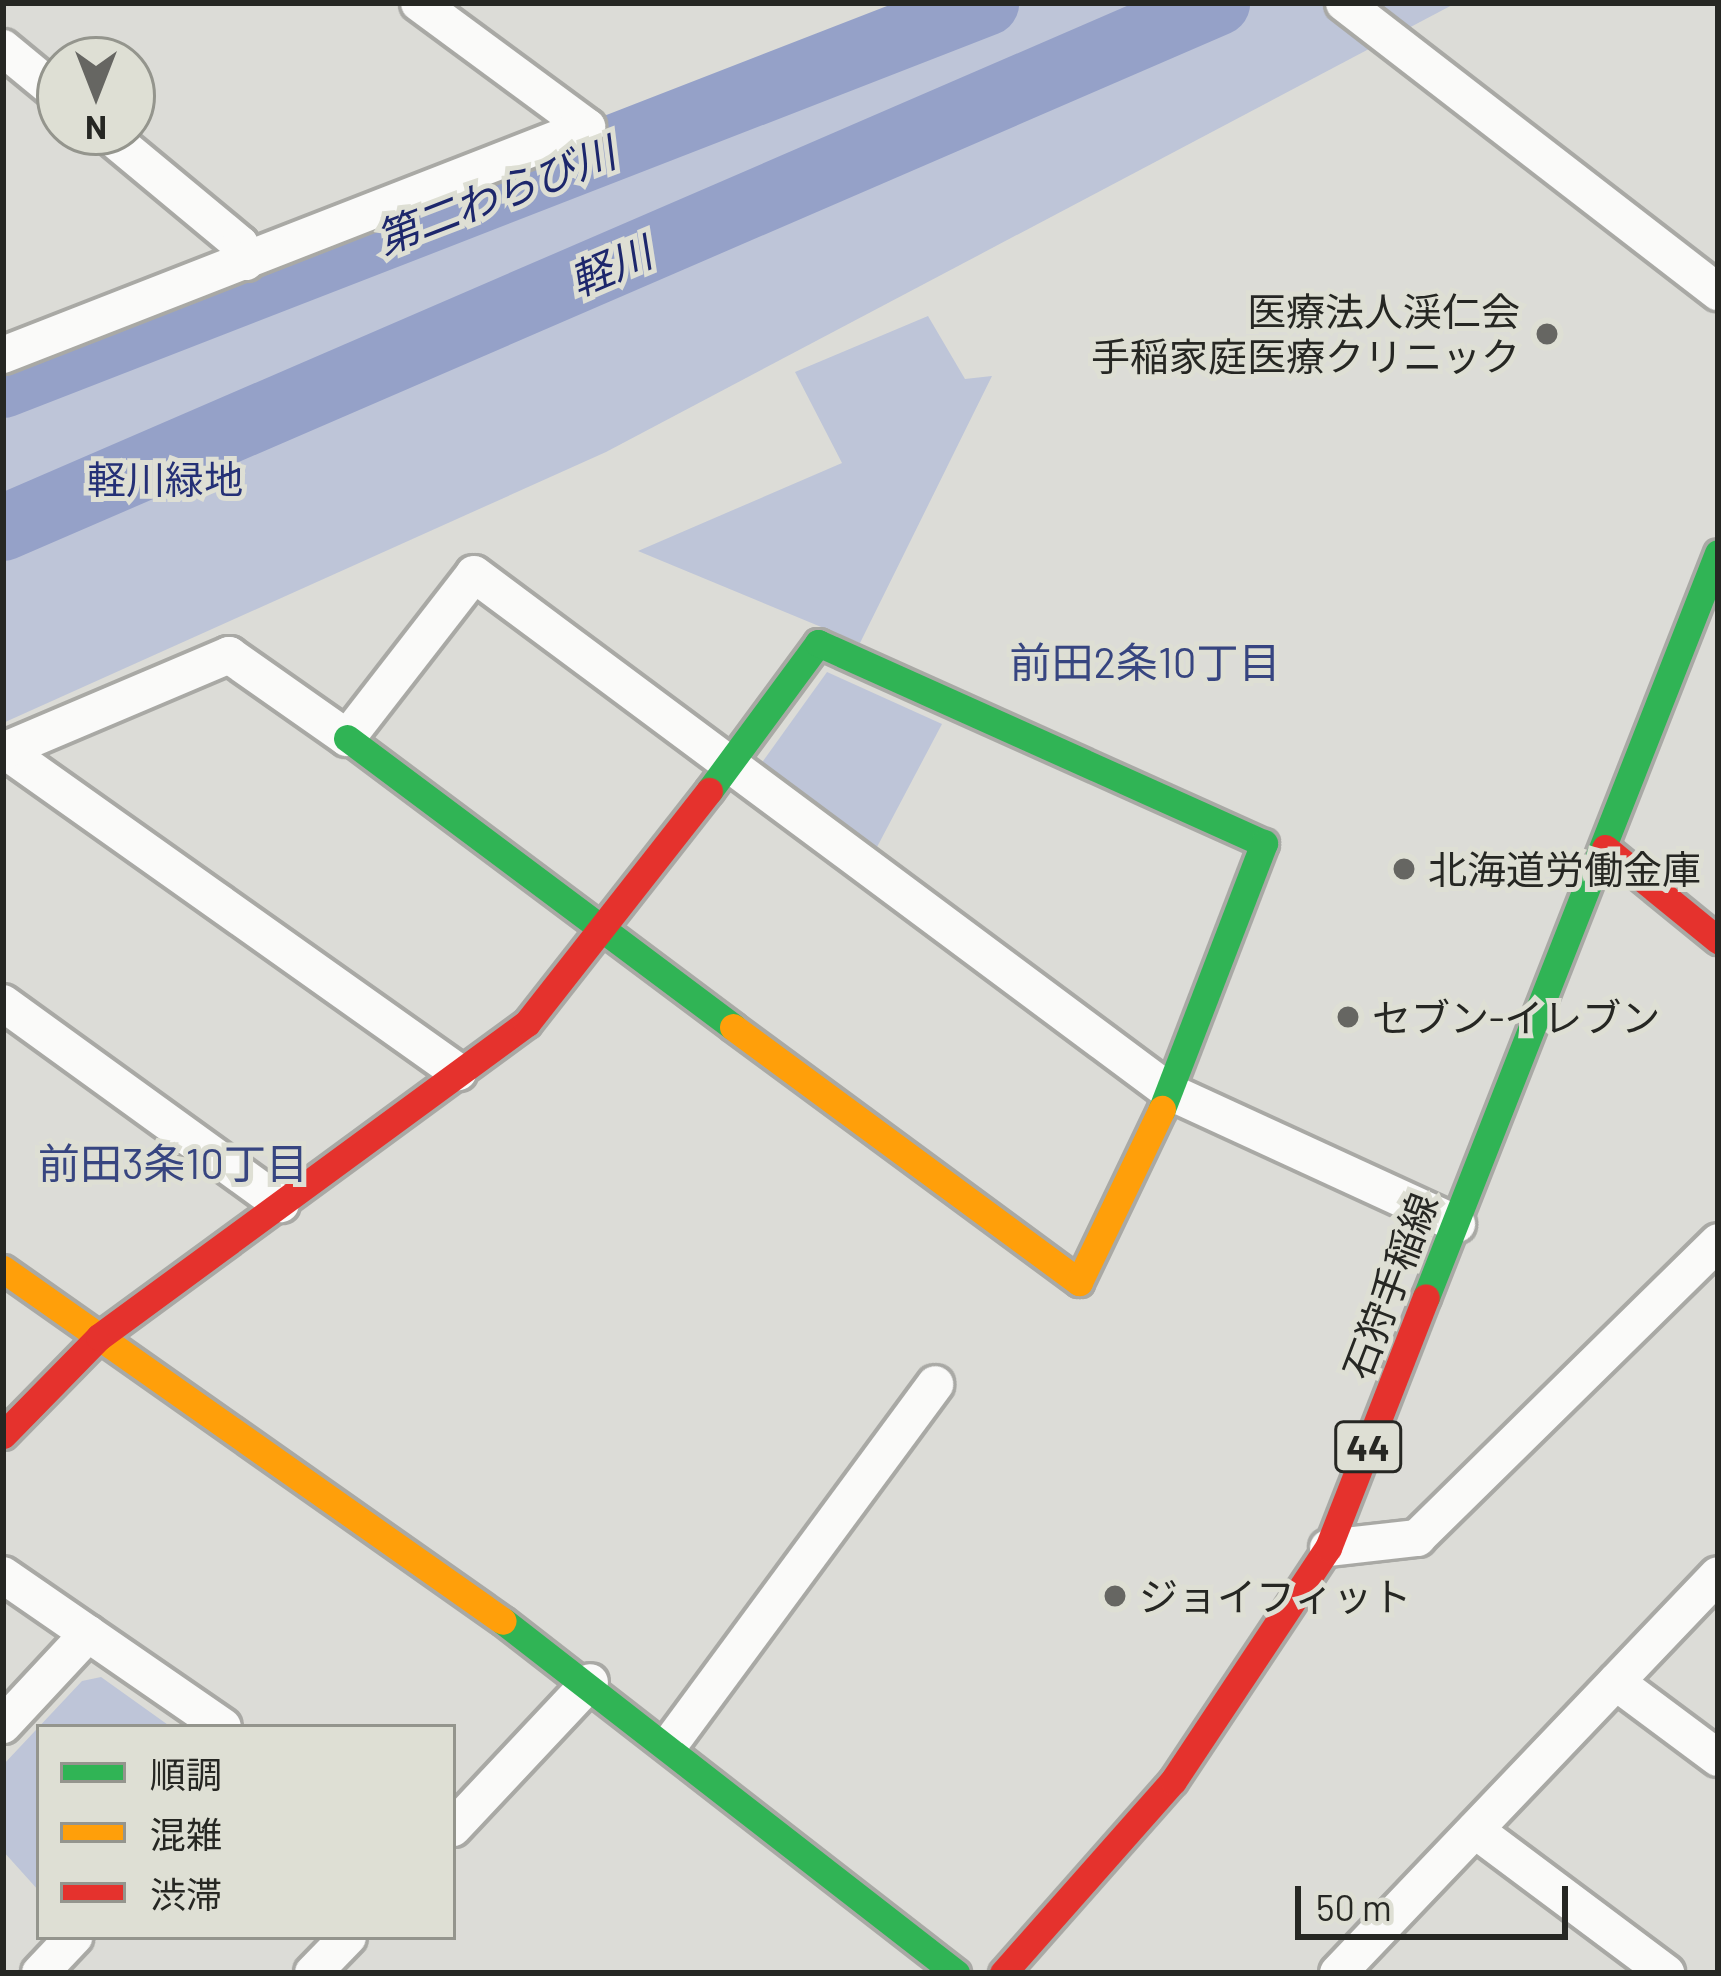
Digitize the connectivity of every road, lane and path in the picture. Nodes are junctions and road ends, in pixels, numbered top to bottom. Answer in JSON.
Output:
{"nodes":[{"id":1,"x":419,"y":3,"type":"edge"},
{"id":2,"x":1344,"y":3,"type":"edge"},
{"id":3,"x":3,"y":48,"type":"edge"},
{"id":4,"x":36,"y":75,"type":"edge"},
{"id":5,"x":134,"y":156,"type":"edge"},
{"id":6,"x":246,"y":262,"type":"junction"},
{"id":7,"x":1718,"y":292,"type":"edge"},
{"id":8,"x":3,"y":355,"type":"edge"},
{"id":9,"x":1718,"y":553,"type":"edge"},
{"id":10,"x":347,"y":738,"type":"junction"},
{"id":11,"x":4,"y":751,"type":"edge"},
{"id":12,"x":730,"y":764,"type":"junction"},
{"id":13,"x":1605,"y":848,"type":"junction"},
{"id":14,"x":604,"y":932,"type":"junction"},
{"id":15,"x":1718,"y":940,"type":"edge"},
{"id":16,"x":3,"y":1004,"type":"edge"},
{"id":17,"x":458,"y":1072,"type":"junction"},
{"id":18,"x":1170,"y":1092,"type":"junction"},
{"id":19,"x":281,"y":1204,"type":"junction"},
{"id":20,"x":1456,"y":1223,"type":"junction"},
{"id":21,"x":1718,"y":1242,"type":"edge"},
{"id":22,"x":3,"y":1269,"type":"edge"},
{"id":23,"x":100,"y":1337,"type":"junction"},
{"id":24,"x":934,"y":1384,"type":"dead end"},
{"id":25,"x":3,"y":1435,"type":"edge"},
{"id":26,"x":1328,"y":1547,"type":"junction"},
{"id":27,"x":3,"y":1575,"type":"edge"},
{"id":28,"x":1718,"y":1575,"type":"edge"},
{"id":29,"x":88,"y":1634,"type":"junction"},
{"id":30,"x":590,"y":1682,"type":"junction"},
{"id":31,"x":1616,"y":1682,"type":"junction"},
{"id":32,"x":219,"y":1724,"type":"edge"},
{"id":33,"x":3,"y":1725,"type":"edge"},
{"id":34,"x":670,"y":1744,"type":"junction"},
{"id":35,"x":1718,"y":1758,"type":"edge"},
{"id":36,"x":456,"y":1825,"type":"edge"},
{"id":37,"x":1475,"y":1830,"type":"junction"},
{"id":38,"x":71,"y":1940,"type":"edge"},
{"id":39,"x":345,"y":1940,"type":"edge"},
{"id":40,"x":40,"y":1973,"type":"edge"},
{"id":41,"x":313,"y":1973,"type":"edge"},
{"id":42,"x":956,"y":1973,"type":"edge"},
{"id":43,"x":1003,"y":1973,"type":"edge"},
{"id":44,"x":1338,"y":1973,"type":"edge"},
{"id":45,"x":1666,"y":1973,"type":"edge"}],
"edges":[{"from":1,"to":6,"type":"street"},
{"from":2,"to":7,"type":"street"},
{"from":3,"to":4,"type":"street"},
{"from":5,"to":6,"type":"street"},
{"from":6,"to":8,"type":"street"},
{"from":9,"to":13,"type":"street","name":"石狩手稲線","number":"44"},
{"from":10,"to":11,"type":"street"},
{"from":10,"to":12,"type":"street"},
{"from":10,"to":14,"type":"street"},
{"from":11,"to":17,"type":"street"},
{"from":12,"to":14,"type":"street"},
{"from":12,"to":18,"type":"street"},
{"from":12,"to":18,"type":"street"},
{"from":13,"to":15,"type":"street"},
{"from":13,"to":20,"type":"street","name":"石狩手稲線","number":"44"},
{"from":14,"to":17,"type":"street"},
{"from":14,"to":18,"type":"street"},
{"from":16,"to":19,"type":"street"},
{"from":17,"to":19,"type":"street"},
{"from":18,"to":20,"type":"street"},
{"from":19,"to":23,"type":"street"},
{"from":20,"to":26,"type":"street","name":"石狩手稲線","number":"44"},
{"from":21,"to":26,"type":"street"},
{"from":22,"to":23,"type":"street"},
{"from":23,"to":25,"type":"street"},
{"from":23,"to":30,"type":"street"},
{"from":24,"to":34,"type":"street"},
{"from":26,"to":43,"type":"street","name":"石狩手稲線","number":"44"},
{"from":27,"to":29,"type":"street"},
{"from":28,"to":31,"type":"street"},
{"from":29,"to":32,"type":"street"},
{"from":29,"to":33,"type":"street"},
{"from":30,"to":34,"type":"street"},
{"from":30,"to":36,"type":"street"},
{"from":31,"to":35,"type":"street"},
{"from":31,"to":37,"type":"street"},
{"from":34,"to":42,"type":"street"},
{"from":37,"to":44,"type":"street"},
{"from":37,"to":45,"type":"street"},
{"from":38,"to":40,"type":"street"},
{"from":39,"to":41,"type":"street"}]}
